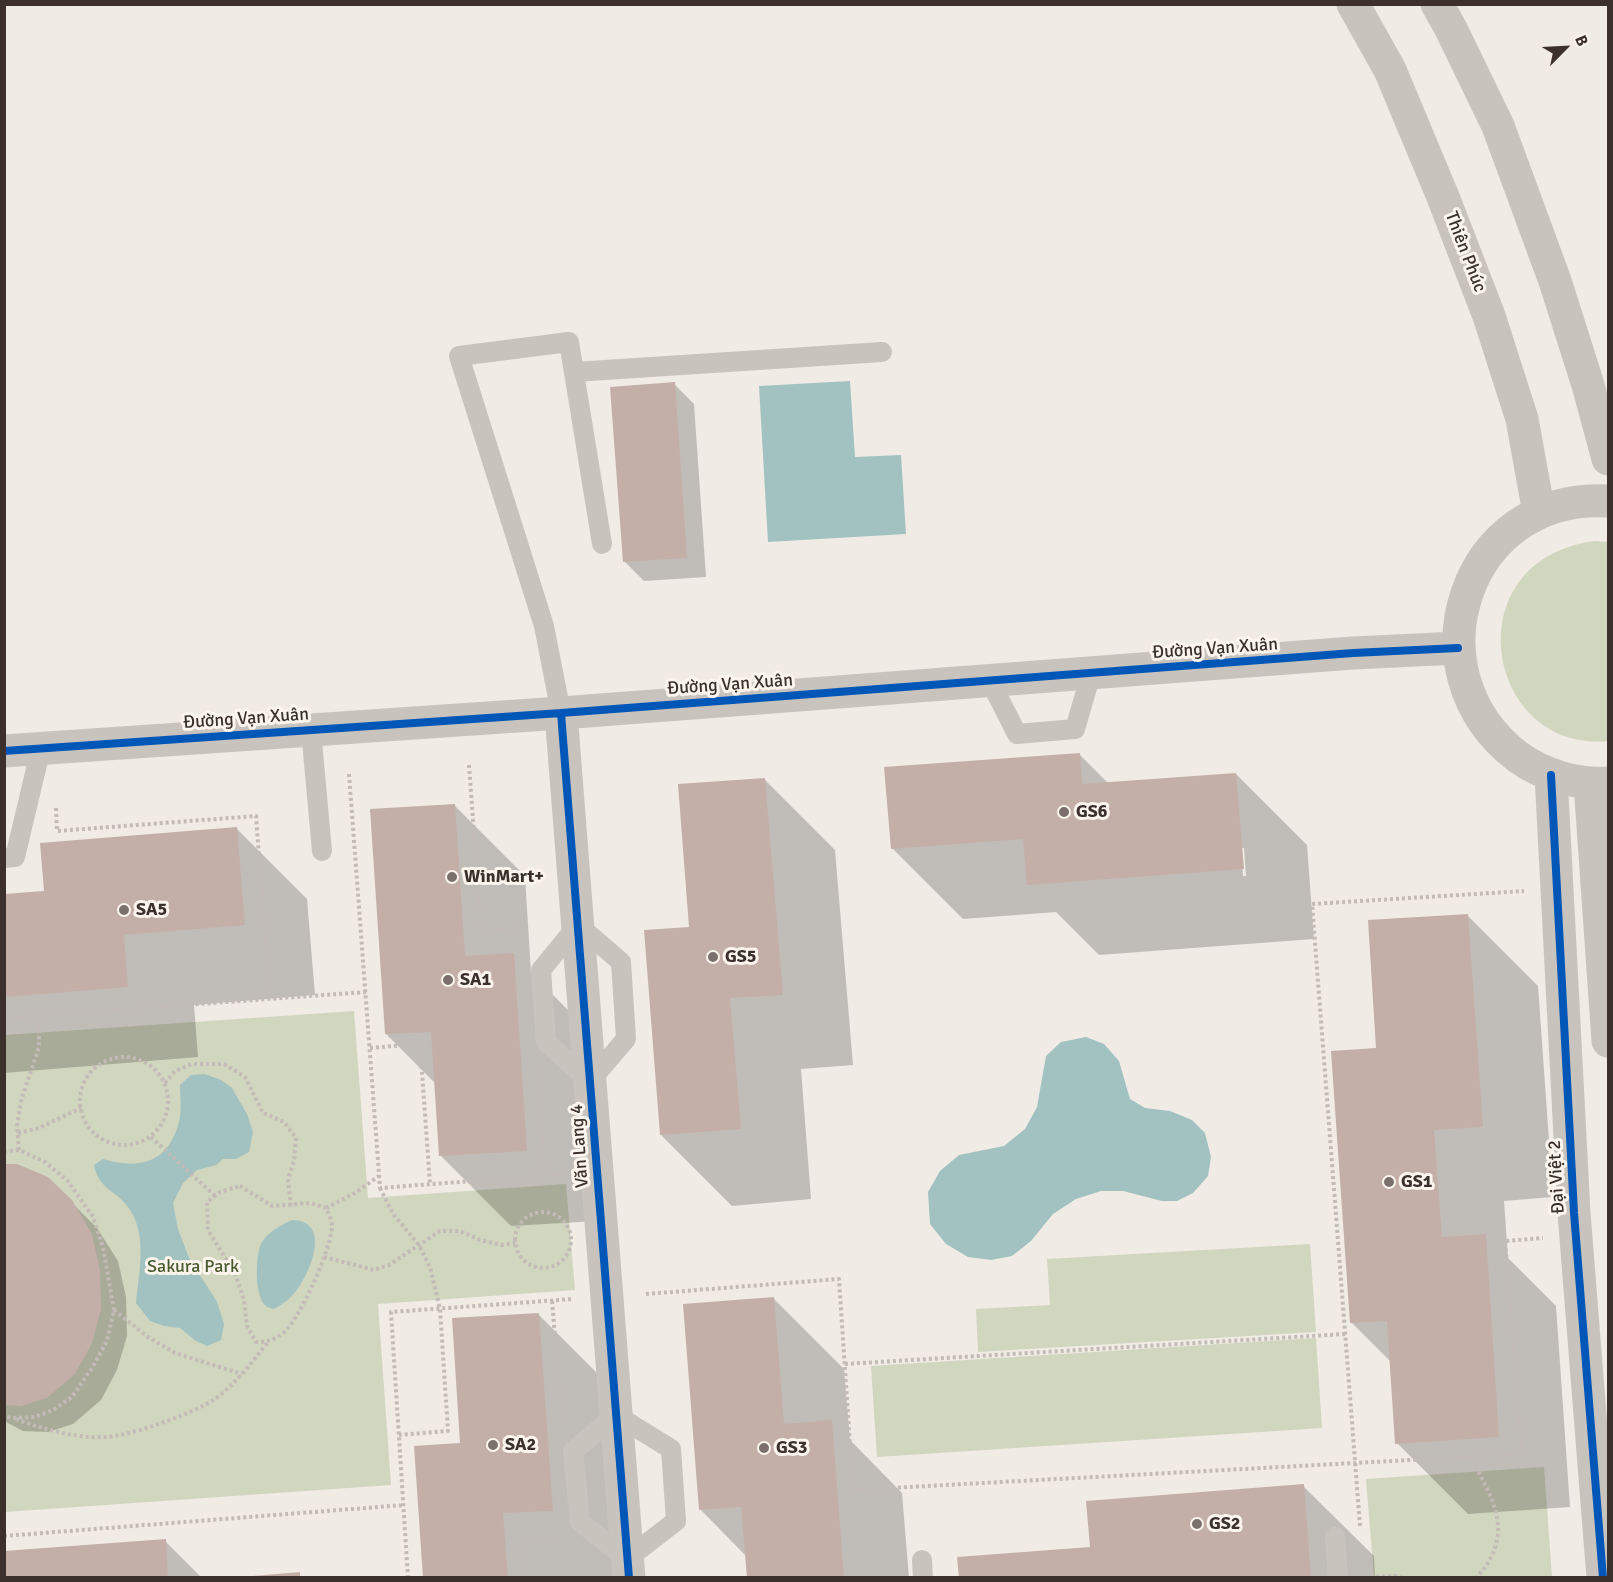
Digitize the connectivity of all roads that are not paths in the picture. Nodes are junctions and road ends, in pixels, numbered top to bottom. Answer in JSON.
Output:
{"nodes":[{"id":1,"x":1353,"y":4,"type":"edge"},
{"id":2,"x":1437,"y":4,"type":"edge"},
{"id":3,"x":882,"y":352,"type":"dead end"},
{"id":4,"x":574,"y":372,"type":"junction"},
{"id":5,"x":1608,"y":459,"type":"edge"},
{"id":6,"x":1608,"y":501,"type":"edge"},
{"id":7,"x":1539,"y":513,"type":"junction"},
{"id":8,"x":602,"y":544,"type":"dead end"},
{"id":9,"x":1458,"y":648,"type":"junction"},
{"id":10,"x":1091,"y":674,"type":"junction"},
{"id":11,"x":990,"y":681,"type":"junction"},
{"id":12,"x":561,"y":713,"type":"junction"},
{"id":13,"x":311,"y":730,"type":"junction"},
{"id":14,"x":41,"y":748,"type":"junction"},
{"id":15,"x":4,"y":751,"type":"edge"},
{"id":16,"x":1551,"y":775,"type":"junction"},
{"id":17,"x":1599,"y":783,"type":"edge"},
{"id":18,"x":322,"y":851,"type":"dead end"},
{"id":19,"x":4,"y":858,"type":"edge"},
{"id":20,"x":1608,"y":1041,"type":"edge"},
{"id":21,"x":616,"y":1415,"type":"junction"},
{"id":22,"x":1335,"y":1537,"type":"dead end"},
{"id":23,"x":628,"y":1568,"type":"edge"},
{"id":24,"x":1338,"y":1578,"type":"edge"},
{"id":25,"x":1603,"y":1578,"type":"edge"}],
"edges":[{"from":1,"to":7,"type":"street","name":"Thiên Phúc"},
{"from":2,"to":5,"type":"street"},
{"from":3,"to":4,"type":"lane"},
{"from":4,"to":8,"type":"lane"},
{"from":4,"to":12,"type":"lane"},
{"from":6,"to":7,"type":"street"},
{"from":7,"to":9,"type":"street"},
{"from":9,"to":10,"type":"street","name":"Đường Vạn Xuân"},
{"from":9,"to":16,"type":"street"},
{"from":10,"to":11,"type":"street","name":"Đường Vạn Xuân"},
{"from":10,"to":11,"type":"lane"},
{"from":11,"to":12,"type":"street","name":"Đường Vạn Xuân"},
{"from":12,"to":13,"type":"street","name":"Đường Vạn Xuân"},
{"from":12,"to":21,"type":"street","name":"Văn Lang 4"},
{"from":13,"to":14,"type":"street","name":"Đường Vạn Xuân"},
{"from":13,"to":18,"type":"lane"},
{"from":14,"to":15,"type":"street","name":"Đường Vạn Xuân"},
{"from":14,"to":19,"type":"lane"},
{"from":16,"to":17,"type":"street"},
{"from":16,"to":25,"type":"street","name":"Đại Việt 2"},
{"from":17,"to":20,"type":"street"},
{"from":21,"to":23,"type":"street","name":"Văn Lang 4"},
{"from":21,"to":23,"type":"lane"},
{"from":21,"to":23,"type":"lane"},
{"from":22,"to":24,"type":"lane"}]}
